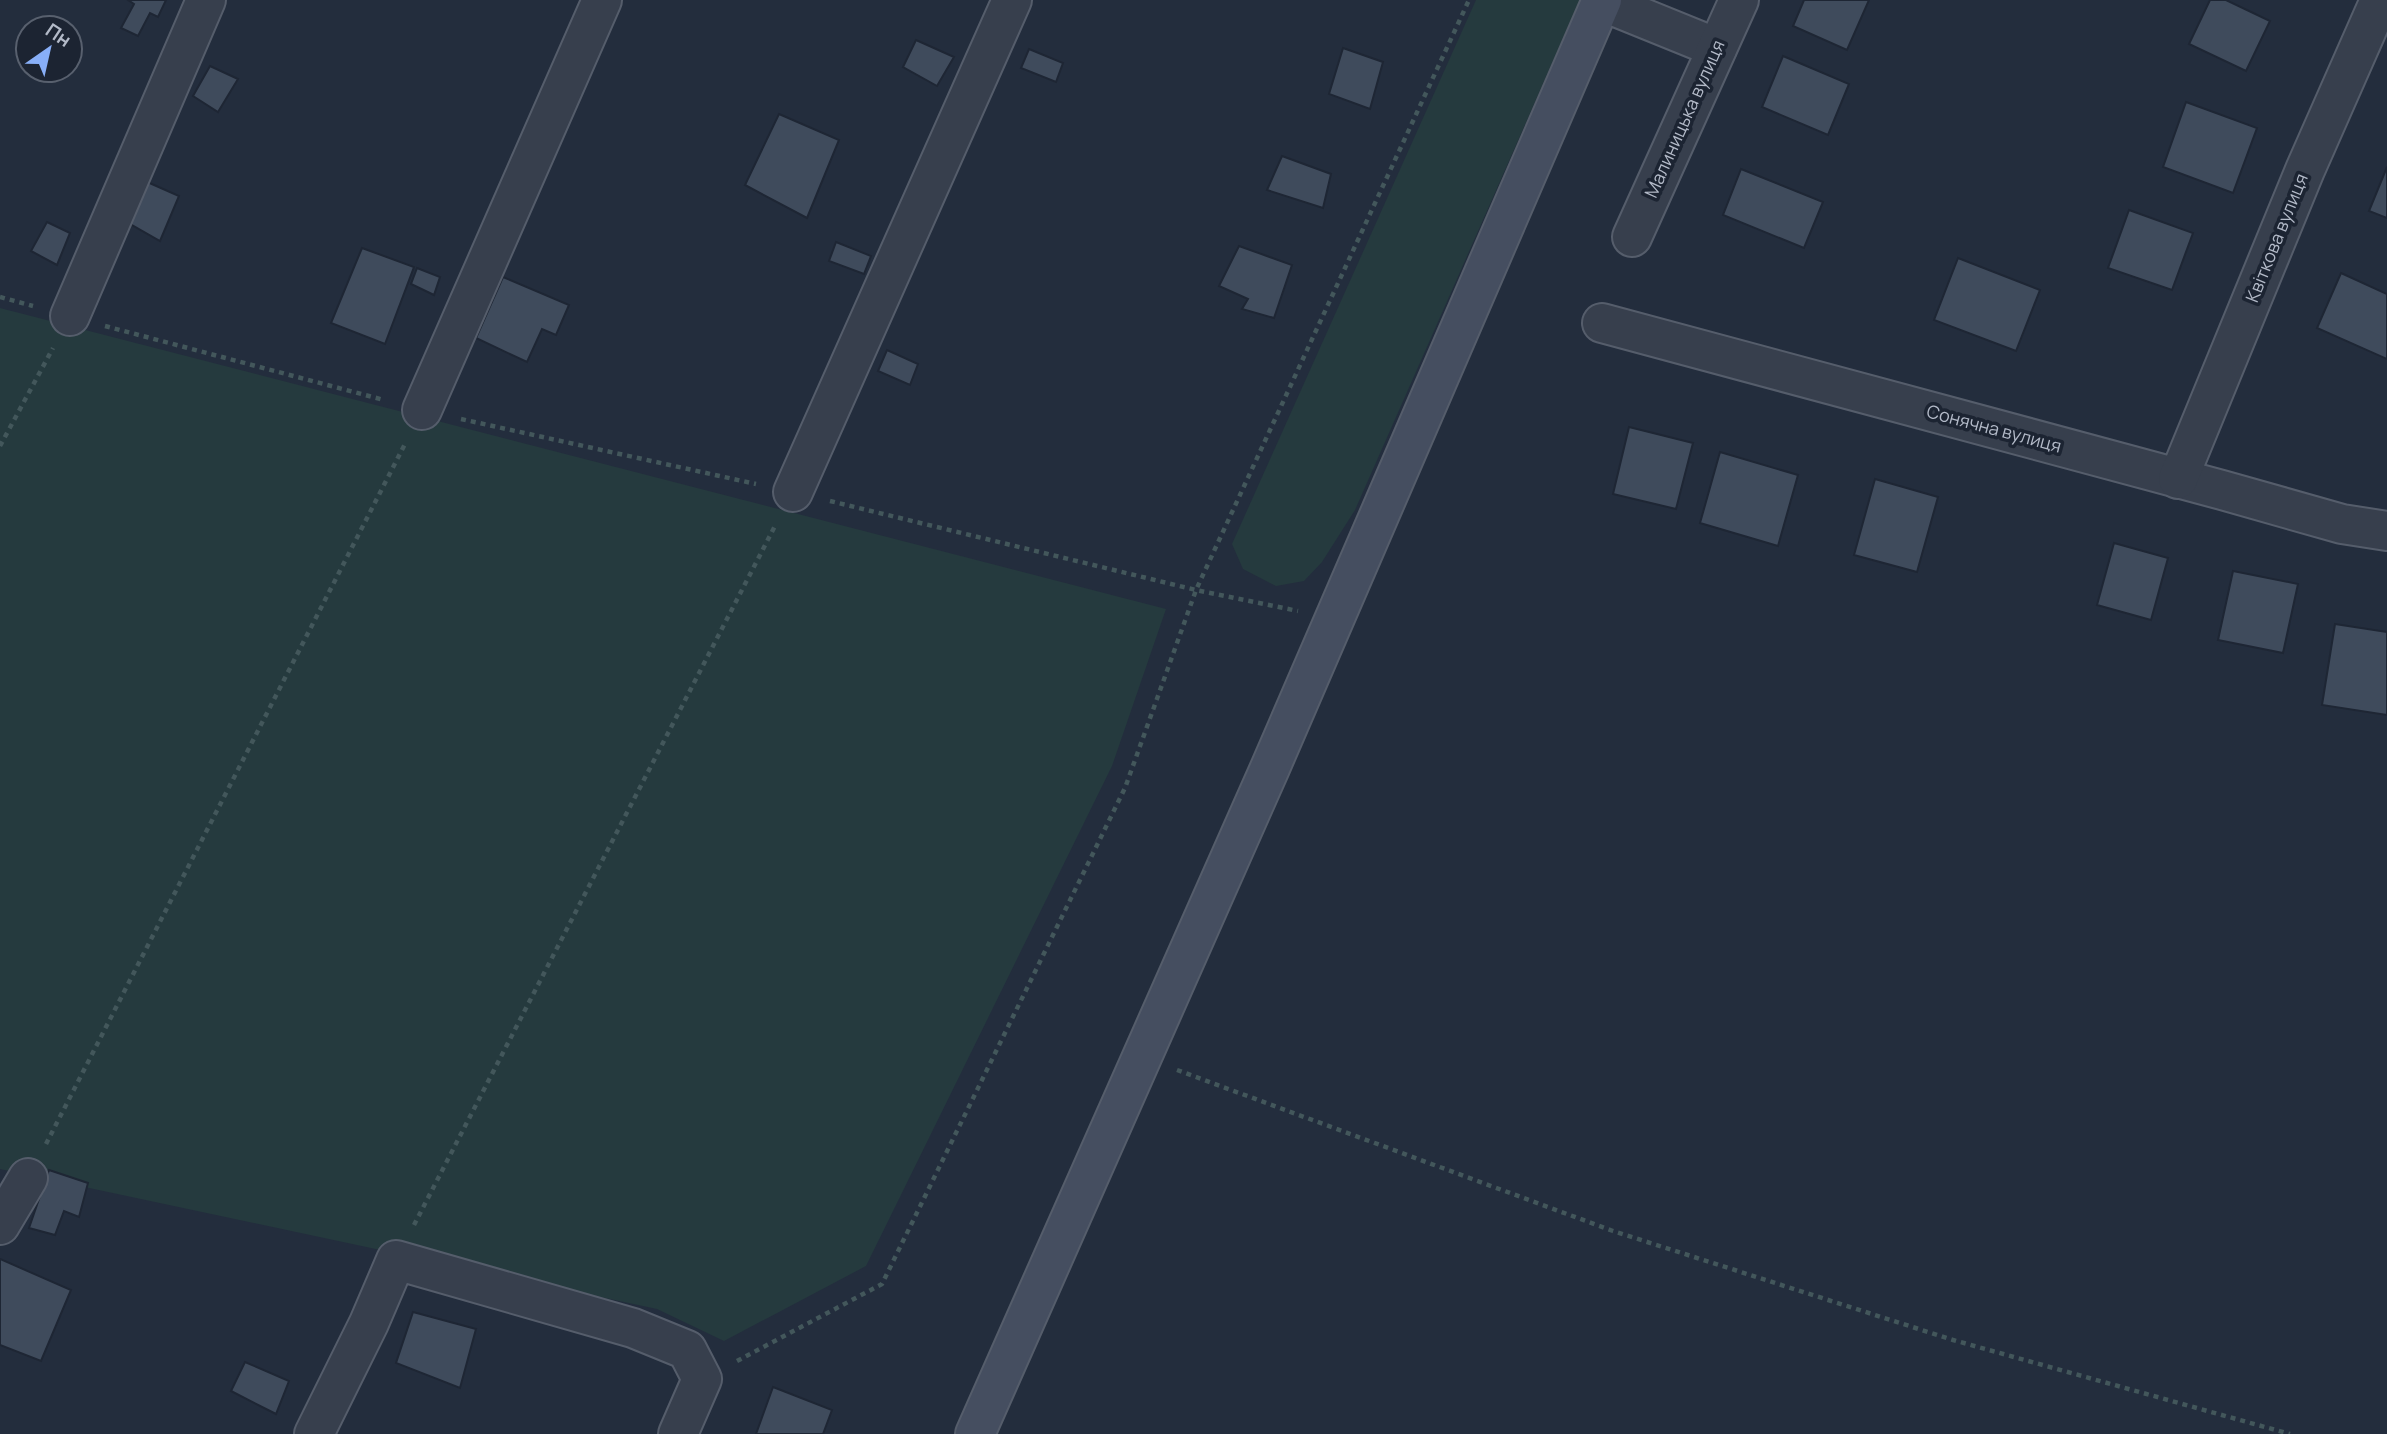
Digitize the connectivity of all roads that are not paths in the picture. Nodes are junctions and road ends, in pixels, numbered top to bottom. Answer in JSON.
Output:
{"nodes":[{"id":1,"x":206,"y":0,"type":"edge"},
{"id":2,"x":601,"y":0,"type":"edge"},
{"id":3,"x":1012,"y":0,"type":"edge"},
{"id":4,"x":1602,"y":0,"type":"edge"},
{"id":5,"x":1739,"y":0,"type":"edge"},
{"id":6,"x":2380,"y":0,"type":"edge"},
{"id":7,"x":1717,"y":47,"type":"junction"},
{"id":8,"x":1632,"y":237,"type":"dead end"},
{"id":9,"x":70,"y":316,"type":"road end"},
{"id":10,"x":1602,"y":323,"type":"dead end"},
{"id":11,"x":422,"y":410,"type":"road end"},
{"id":12,"x":2178,"y":479,"type":"junction"},
{"id":13,"x":793,"y":492,"type":"road end"},
{"id":14,"x":2387,"y":531,"type":"edge"},
{"id":15,"x":28,"y":1178,"type":"road end"},
{"id":16,"x":0,"y":1225,"type":"edge"},
{"id":17,"x":314,"y":1434,"type":"edge"},
{"id":18,"x":678,"y":1434,"type":"edge"},
{"id":19,"x":975,"y":1434,"type":"edge"}],
"edges":[{"from":1,"to":9,"type":"street"},
{"from":2,"to":11,"type":"street"},
{"from":3,"to":13,"type":"street"},
{"from":4,"to":7,"type":"street"},
{"from":4,"to":19,"type":"street"},
{"from":5,"to":7,"type":"street","name":"Малиницька вулиця"},
{"from":6,"to":12,"type":"street","name":"Квіткова вулиця"},
{"from":7,"to":8,"type":"street","name":"Малиницька вулиця"},
{"from":10,"to":12,"type":"street","name":"Сонячна вулиця"},
{"from":12,"to":14,"type":"street","name":"Сонячна вулиця"},
{"from":15,"to":16,"type":"street"},
{"from":17,"to":18,"type":"street"}]}
